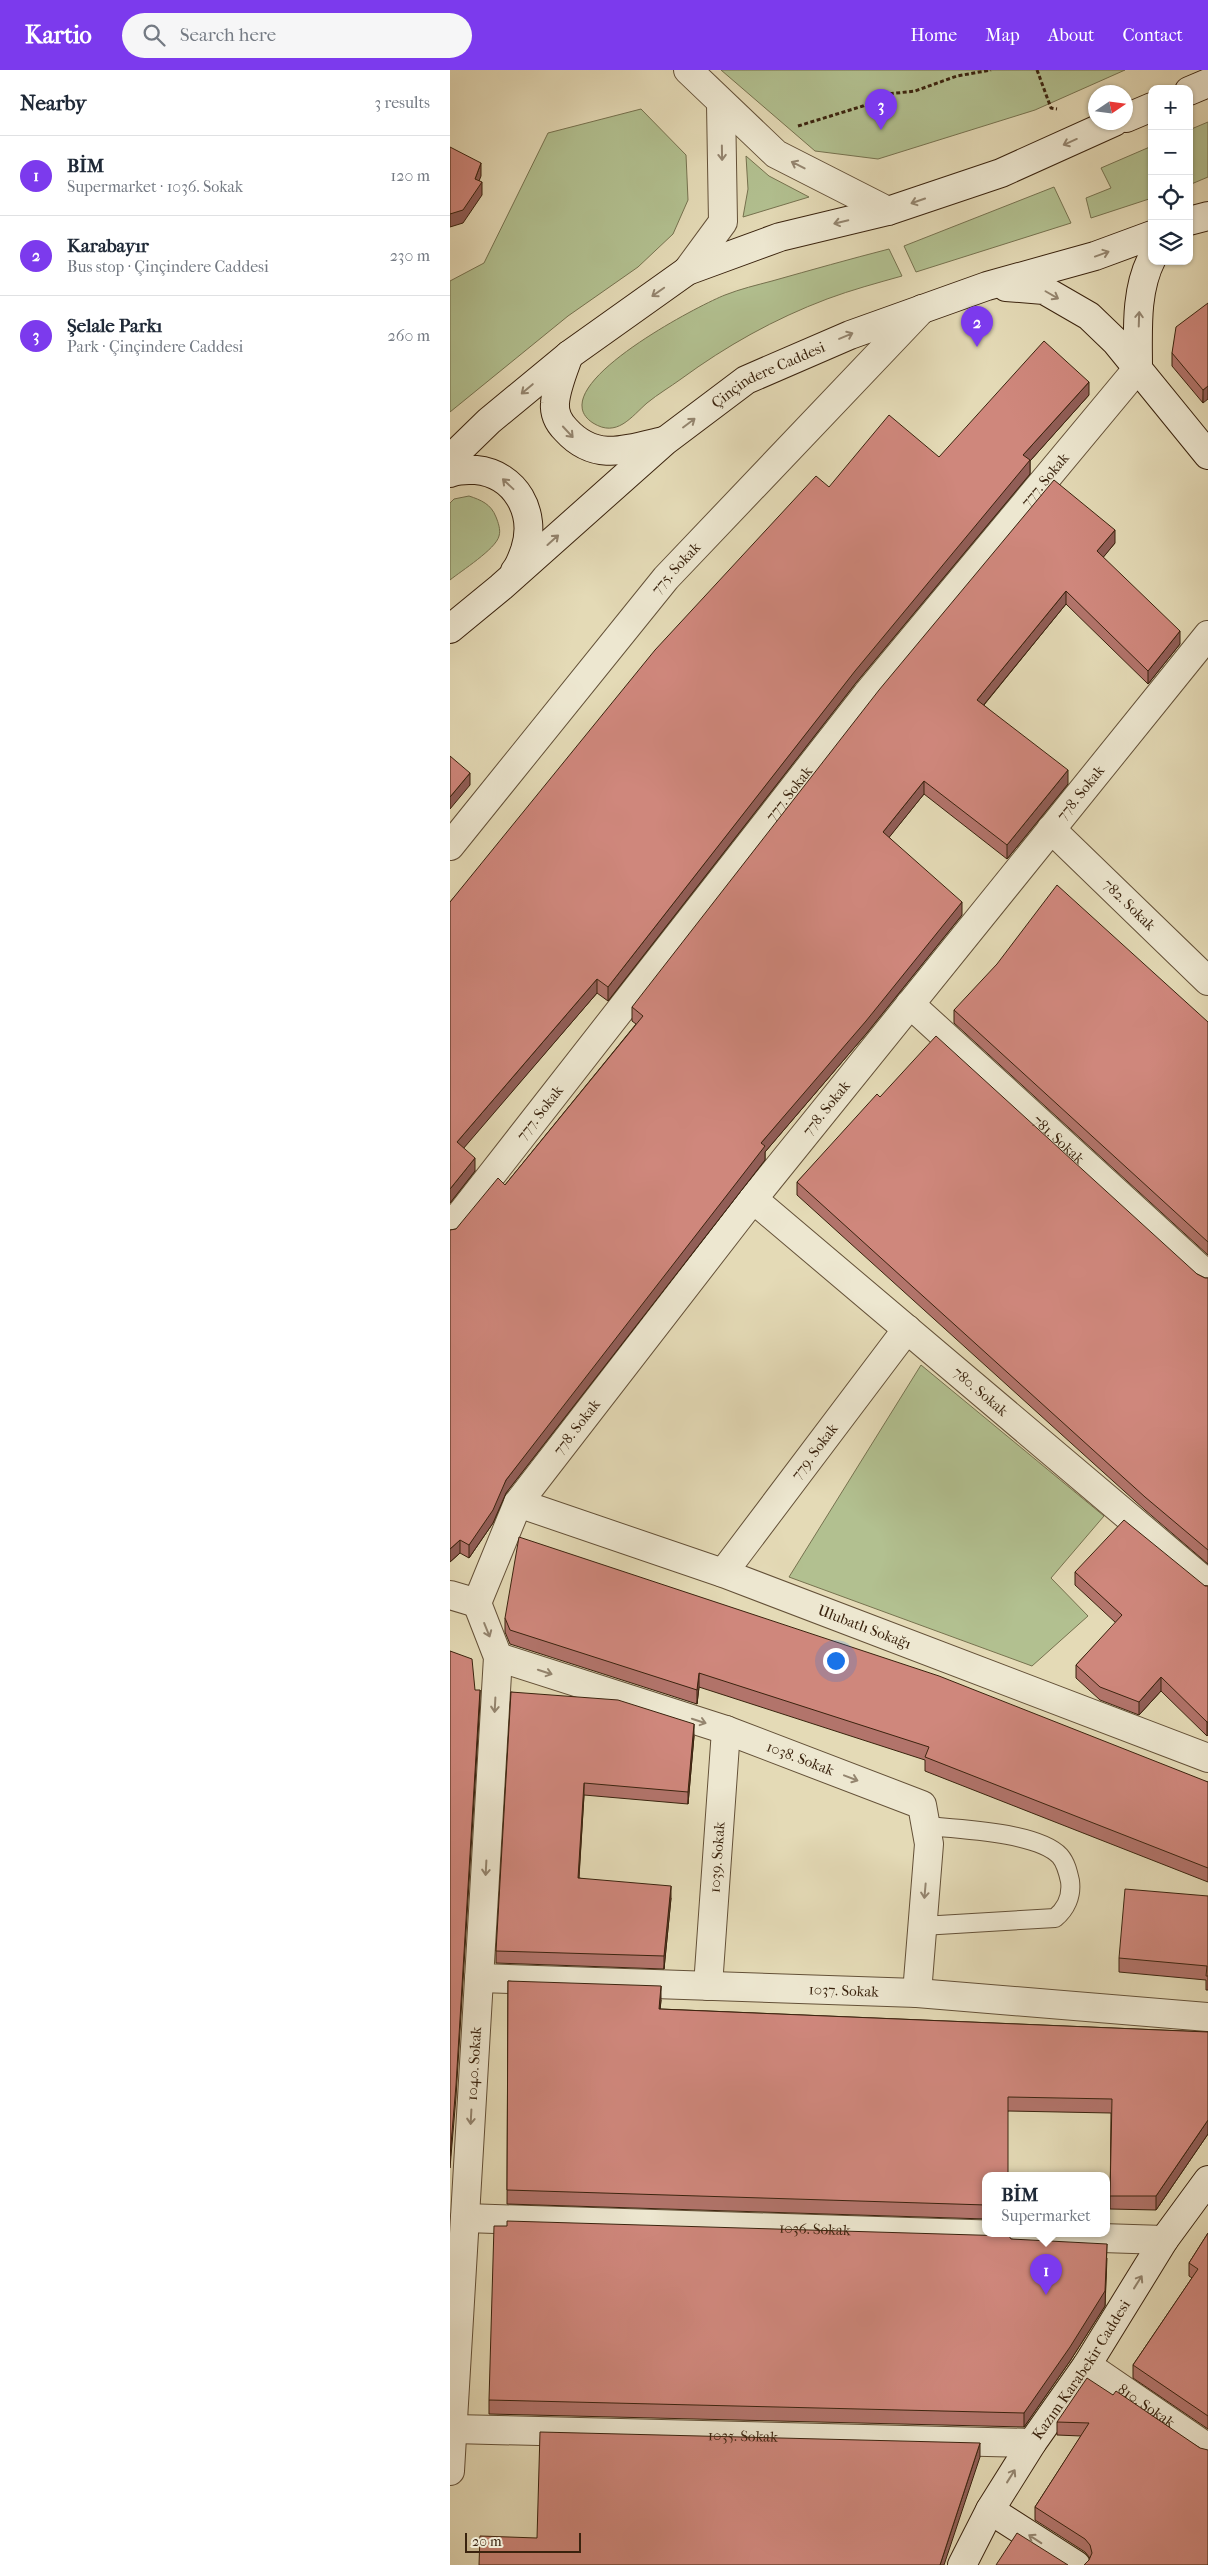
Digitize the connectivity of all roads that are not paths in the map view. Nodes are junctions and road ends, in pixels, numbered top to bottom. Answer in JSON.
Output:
{"nodes":[{"id":1,"x":688,"y":70,"type":"edge"},
{"id":2,"x":1208,"y":83,"type":"edge"},
{"id":3,"x":1193,"y":89,"type":"edge"},
{"id":4,"x":722,"y":104,"type":"junction"},
{"id":5,"x":1148,"y":109,"type":"edge"},
{"id":6,"x":1133,"y":115,"type":"edge"},
{"id":7,"x":1096,"y":130,"type":"edge"},
{"id":8,"x":888,"y":211,"type":"junction"},
{"id":9,"x":1208,"y":216,"type":"edge"},
{"id":10,"x":1193,"y":220,"type":"edge"},
{"id":11,"x":1148,"y":236,"type":"edge"},
{"id":12,"x":1148,"y":265,"type":"edge"},
{"id":13,"x":688,"y":271,"type":"junction"},
{"id":14,"x":987,"y":286,"type":"junction"},
{"id":15,"x":922,"y":310,"type":"junction"},
{"id":16,"x":569,"y":355,"type":"junction"},
{"id":17,"x":1138,"y":368,"type":"junction"},
{"id":18,"x":665,"y":441,"type":"junction"},
{"id":19,"x":1208,"y":455,"type":"edge"},
{"id":20,"x":450,"y":459,"type":"edge"},
{"id":21,"x":450,"y":473,"type":"edge"},
{"id":22,"x":501,"y":587,"type":"junction"},
{"id":23,"x":450,"y":629,"type":"edge"},
{"id":24,"x":1208,"y":635,"type":"edge"},
{"id":25,"x":1051,"y":829,"type":"junction"},
{"id":26,"x":450,"y":846,"type":"edge"},
{"id":27,"x":1208,"y":981,"type":"edge"},
{"id":28,"x":910,"y":1004,"type":"junction"},
{"id":29,"x":753,"y":1199,"type":"junction"},
{"id":30,"x":450,"y":1228,"type":"edge"},
{"id":31,"x":1208,"y":1276,"type":"edge"},
{"id":32,"x":907,"y":1329,"type":"junction"},
{"id":33,"x":518,"y":1503,"type":"junction"},
{"id":34,"x":723,"y":1573,"type":"junction"},
{"id":35,"x":1208,"y":1584,"type":"edge"},
{"id":36,"x":450,"y":1595,"type":"edge"},
{"id":37,"x":477,"y":1603,"type":"junction"},
{"id":38,"x":498,"y":1657,"type":"junction"},
{"id":39,"x":726,"y":1730,"type":"junction"},
{"id":40,"x":1208,"y":1758,"type":"edge"},
{"id":41,"x":926,"y":1826,"type":"junction"},
{"id":42,"x":922,"y":1926,"type":"junction"},
{"id":43,"x":479,"y":1978,"type":"junction"},
{"id":44,"x":708,"y":1986,"type":"junction"},
{"id":45,"x":917,"y":1993,"type":"junction"},
{"id":46,"x":1208,"y":2017,"type":"edge"},
{"id":47,"x":1204,"y":2193,"type":"edge"},
{"id":48,"x":465,"y":2218,"type":"junction"},
{"id":49,"x":982,"y":2234,"type":"edge"},
{"id":50,"x":1069,"y":2237,"type":"edge"},
{"id":51,"x":1164,"y":2240,"type":"junction"},
{"id":52,"x":1087,"y":2365,"type":"junction"},
{"id":53,"x":452,"y":2429,"type":"junction"},
{"id":54,"x":1032,"y":2443,"type":"junction"},
{"id":55,"x":1208,"y":2448,"type":"edge"},
{"id":56,"x":450,"y":2471,"type":"edge"},
{"id":57,"x":990,"y":2510,"type":"junction"},
{"id":58,"x":962,"y":2565,"type":"edge"},
{"id":59,"x":1076,"y":2565,"type":"edge"}],
"edges":[{"from":1,"to":4,"type":"street"},
{"from":2,"to":3,"type":"street"},
{"from":8,"to":4,"type":"street","one_way":true},
{"from":4,"to":13,"type":"street","one_way":true},
{"from":5,"to":6,"type":"street"},
{"from":7,"to":8,"type":"street","one_way":true},
{"from":8,"to":13,"type":"street","one_way":true},
{"from":9,"to":10,"type":"street"},
{"from":14,"to":11,"type":"street","name":"Çinçindere Caddesi","one_way":true},
{"from":17,"to":12,"type":"street","one_way":true},
{"from":13,"to":16,"type":"street","one_way":true},
{"from":14,"to":15,"type":"street","name":"Çinçindere Caddesi"},
{"from":14,"to":17,"type":"street","one_way":true},
{"from":18,"to":15,"type":"street","name":"Çinçindere Caddesi","one_way":true},
{"from":15,"to":26,"type":"street","name":"775. Sokak"},
{"from":16,"to":18,"type":"street","one_way":true},
{"from":16,"to":20,"type":"street","one_way":true},
{"from":17,"to":19,"type":"street"},
{"from":17,"to":30,"type":"street","name":"777. Sokak"},
{"from":22,"to":18,"type":"street","name":"Çinçindere Caddesi","one_way":true},
{"from":22,"to":21,"type":"street","one_way":true},
{"from":22,"to":23,"type":"street","name":"Çinçindere Caddesi"},
{"from":24,"to":25,"type":"street","name":"778. Sokak"},
{"from":25,"to":27,"type":"street","name":"782. Sokak"},
{"from":25,"to":28,"type":"street","name":"778. Sokak"},
{"from":28,"to":29,"type":"street","name":"778. Sokak"},
{"from":28,"to":31,"type":"street","name":"781. Sokak"},
{"from":29,"to":32,"type":"street","name":"780. Sokak"},
{"from":29,"to":33,"type":"street","name":"778. Sokak"},
{"from":32,"to":34,"type":"street","name":"779. Sokak"},
{"from":32,"to":35,"type":"street","name":"780. Sokak"},
{"from":33,"to":34,"type":"street","name":"Ulubatlı Sokağı"},
{"from":33,"to":37,"type":"street","name":"778. Sokak"},
{"from":34,"to":40,"type":"street","name":"Ulubatlı Sokağı"},
{"from":36,"to":37,"type":"street"},
{"from":37,"to":38,"type":"street","one_way":true},
{"from":38,"to":39,"type":"street","name":"1038. Sokak","one_way":true},
{"from":38,"to":43,"type":"street","name":"1040. Sokak","one_way":true},
{"from":39,"to":41,"type":"street","name":"1038. Sokak","one_way":true},
{"from":39,"to":44,"type":"street","name":"1039. Sokak"},
{"from":41,"to":42,"type":"street","name":"1038. Sokak","one_way":true},
{"from":41,"to":42,"type":"lane"},
{"from":42,"to":45,"type":"street","name":"1038. Sokak"},
{"from":43,"to":44,"type":"street","name":"1037. Sokak"},
{"from":43,"to":48,"type":"street","name":"1040. Sokak","one_way":true},
{"from":44,"to":45,"type":"street","name":"1037. Sokak"},
{"from":45,"to":46,"type":"street","name":"1037. Sokak"},
{"from":47,"to":51,"type":"street","name":"Kazım Karabekir Caddesi"},
{"from":48,"to":49,"type":"street","name":"1036. Sokak"},
{"from":48,"to":53,"type":"street","name":"1040. Sokak"},
{"from":50,"to":51,"type":"street","name":"1036. Sokak"},
{"from":52,"to":51,"type":"street","name":"Kazım Karabekir Caddesi","one_way":true},
{"from":52,"to":54,"type":"street","name":"Kazım Karabekir Caddesi"},
{"from":52,"to":55,"type":"street","name":"810. Sokak"},
{"from":53,"to":54,"type":"street","name":"1035. Sokak"},
{"from":53,"to":56,"type":"street","name":"1040. Sokak"},
{"from":57,"to":54,"type":"street","name":"Kazım Karabekir Caddesi","one_way":true},
{"from":57,"to":58,"type":"street","name":"Kazım Karabekir Caddesi"},
{"from":59,"to":57,"type":"street","one_way":true}]}
